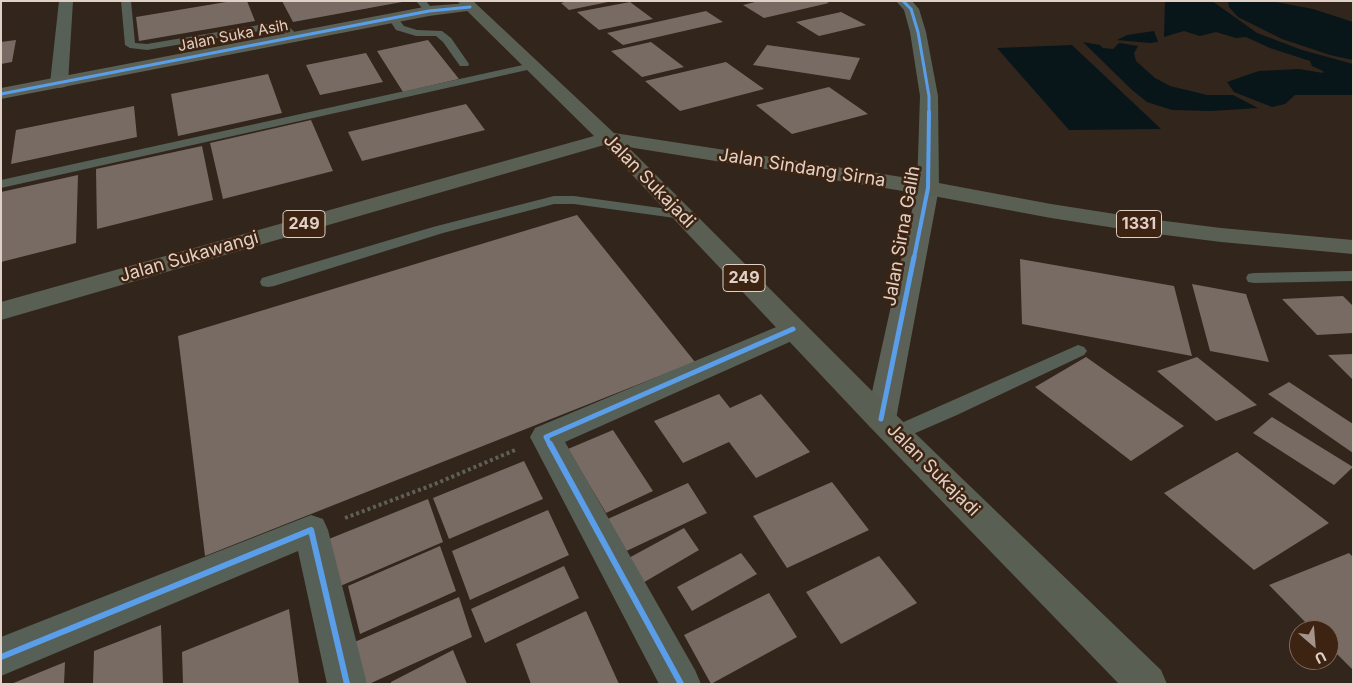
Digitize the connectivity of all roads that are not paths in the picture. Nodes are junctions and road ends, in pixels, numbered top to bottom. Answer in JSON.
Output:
{"nodes":[{"id":1,"x":66,"y":1,"type":"edge"},
{"id":2,"x":126,"y":1,"type":"edge"},
{"id":3,"x":903,"y":1,"type":"edge"},
{"id":4,"x":467,"y":4,"type":"edge"},
{"id":5,"x":425,"y":6,"type":"edge"},
{"id":6,"x":393,"y":18,"type":"junction"},
{"id":7,"x":295,"y":37,"type":"junction"},
{"id":8,"x":464,"y":64,"type":"dead end"},
{"id":9,"x":532,"y":66,"type":"junction"},
{"id":10,"x":59,"y":83,"type":"junction"},
{"id":11,"x":1,"y":94,"type":"edge"},
{"id":12,"x":608,"y":138,"type":"junction"},
{"id":13,"x":1,"y":184,"type":"edge"},
{"id":14,"x":928,"y":188,"type":"junction"},
{"id":15,"x":682,"y":215,"type":"junction"},
{"id":16,"x":1353,"y":247,"type":"edge"},
{"id":17,"x":1353,"y":276,"type":"edge"},
{"id":18,"x":1254,"y":278,"type":"dead end"},
{"id":19,"x":268,"y":282,"type":"dead end"},
{"id":20,"x":1,"y":311,"type":"edge"},
{"id":21,"x":794,"y":329,"type":"junction"},
{"id":22,"x":1078,"y":351,"type":"dead end"},
{"id":23,"x":889,"y":426,"type":"junction"},
{"id":24,"x":1,"y":657,"type":"edge"},
{"id":25,"x":347,"y":684,"type":"edge"},
{"id":26,"x":682,"y":684,"type":"edge"},
{"id":27,"x":1147,"y":684,"type":"edge"}],
"edges":[{"from":1,"to":10,"type":"street"},
{"from":2,"to":7,"type":"lane"},
{"from":3,"to":14,"type":"street","name":"Jalan Sirna Galih"},
{"from":4,"to":5,"type":"street","name":"Jalan Suka Asih"},
{"from":4,"to":9,"type":"main road","name":"Jalan Sukajadi","number":"249"},
{"from":5,"to":6,"type":"street","name":"Jalan Suka Asih"},
{"from":6,"to":7,"type":"street","name":"Jalan Suka Asih"},
{"from":6,"to":8,"type":"lane"},
{"from":7,"to":10,"type":"street","name":"Jalan Suka Asih"},
{"from":9,"to":12,"type":"main road","name":"Jalan Sukajadi","number":"249"},
{"from":9,"to":13,"type":"lane"},
{"from":10,"to":11,"type":"street","name":"Jalan Suka Asih"},
{"from":12,"to":14,"type":"main road","name":"Jalan Sindang Sirna","number":"1331"},
{"from":12,"to":15,"type":"main road","name":"Jalan Sukajadi","number":"249"},
{"from":12,"to":20,"type":"main road","name":"Jalan Sukawangi","number":"249"},
{"from":14,"to":16,"type":"main road","name":"Jalan Sindang Sirna","number":"1331"},
{"from":14,"to":23,"type":"street","name":"Jalan Sirna Galih"},
{"from":15,"to":19,"type":"lane"},
{"from":15,"to":21,"type":"main road","name":"Jalan Sukajadi","number":"249"},
{"from":17,"to":18,"type":"lane"},
{"from":21,"to":23,"type":"main road","name":"Jalan Sukajadi","number":"249"},
{"from":21,"to":26,"type":"street"},
{"from":22,"to":23,"type":"lane"},
{"from":23,"to":27,"type":"main road","name":"Jalan Sukajadi","number":"249"},
{"from":24,"to":25,"type":"street"}]}
